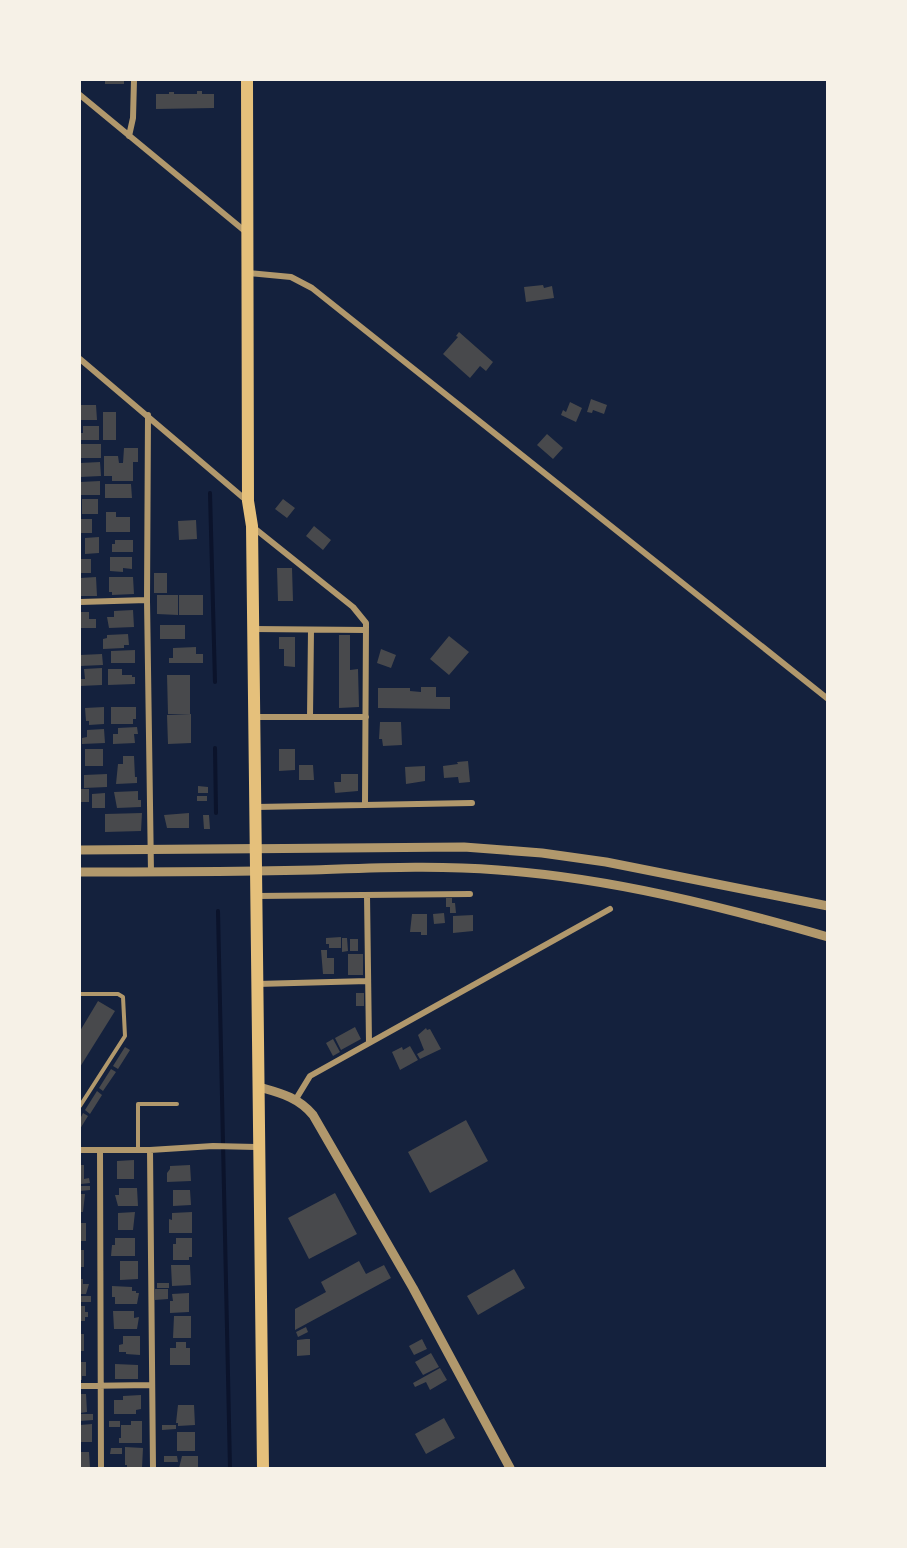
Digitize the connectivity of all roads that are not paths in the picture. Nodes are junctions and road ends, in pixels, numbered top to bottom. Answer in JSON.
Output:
{"nodes":[{"id":1,"x":134,"y":80,"type":"edge"},
{"id":2,"x":247,"y":80,"type":"edge"},
{"id":3,"x":80,"y":95,"type":"edge"},
{"id":4,"x":129,"y":136,"type":"junction"},
{"id":5,"x":249,"y":235,"type":"junction"},
{"id":6,"x":249,"y":273,"type":"junction"},
{"id":7,"x":80,"y":359,"type":"edge"},
{"id":8,"x":148,"y":415,"type":"junction"},
{"id":9,"x":248,"y":501,"type":"junction"},
{"id":10,"x":252,"y":526,"type":"junction"},
{"id":11,"x":147,"y":600,"type":"junction"},
{"id":12,"x":80,"y":602,"type":"edge"},
{"id":13,"x":253,"y":629,"type":"junction"},
{"id":14,"x":311,"y":630,"type":"junction"},
{"id":15,"x":366,"y":630,"type":"junction"},
{"id":16,"x":828,"y":699,"type":"edge"},
{"id":17,"x":254,"y":717,"type":"junction"},
{"id":18,"x":310,"y":717,"type":"junction"},
{"id":19,"x":366,"y":717,"type":"junction"},
{"id":20,"x":471,"y":803,"type":"dead end"},
{"id":21,"x":365,"y":805,"type":"junction"},
{"id":22,"x":255,"y":807,"type":"junction"},
{"id":23,"x":255,"y":849,"type":"junction"},
{"id":24,"x":80,"y":850,"type":"edge"},
{"id":25,"x":151,"y":850,"type":"junction"},
{"id":26,"x":255,"y":871,"type":"junction"},
{"id":27,"x":80,"y":872,"type":"edge"},
{"id":28,"x":151,"y":872,"type":"junction"},
{"id":29,"x":470,"y":894,"type":"dead end"},
{"id":30,"x":367,"y":895,"type":"junction"},
{"id":31,"x":255,"y":896,"type":"junction"},
{"id":32,"x":828,"y":906,"type":"edge"},
{"id":33,"x":610,"y":909,"type":"dead end"},
{"id":34,"x":828,"y":937,"type":"edge"},
{"id":35,"x":368,"y":981,"type":"junction"},
{"id":36,"x":257,"y":984,"type":"junction"},
{"id":37,"x":80,"y":994,"type":"edge"},
{"id":38,"x":369,"y":1043,"type":"junction"},
{"id":39,"x":259,"y":1087,"type":"junction"},
{"id":40,"x":296,"y":1100,"type":"junction"},
{"id":41,"x":177,"y":1104,"type":"dead end"},
{"id":42,"x":80,"y":1106,"type":"edge"},
{"id":43,"x":258,"y":1147,"type":"junction"},
{"id":44,"x":80,"y":1150,"type":"edge"},
{"id":45,"x":100,"y":1150,"type":"junction"},
{"id":46,"x":138,"y":1150,"type":"junction"},
{"id":47,"x":150,"y":1150,"type":"junction"},
{"id":48,"x":152,"y":1385,"type":"junction"},
{"id":49,"x":80,"y":1386,"type":"edge"},
{"id":50,"x":100,"y":1386,"type":"junction"},
{"id":51,"x":101,"y":1468,"type":"edge"},
{"id":52,"x":153,"y":1468,"type":"edge"},
{"id":53,"x":263,"y":1468,"type":"edge"},
{"id":54,"x":510,"y":1468,"type":"edge"}],
"edges":[{"from":1,"to":4,"type":"street"},
{"from":2,"to":5,"type":"main road"},
{"from":3,"to":4,"type":"street"},
{"from":4,"to":5,"type":"street"},
{"from":5,"to":6,"type":"main road"},
{"from":6,"to":9,"type":"main road"},
{"from":6,"to":16,"type":"street"},
{"from":7,"to":8,"type":"street"},
{"from":8,"to":9,"type":"street"},
{"from":8,"to":11,"type":"street"},
{"from":9,"to":10,"type":"main road"},
{"from":10,"to":13,"type":"main road"},
{"from":10,"to":15,"type":"street"},
{"from":11,"to":12,"type":"street"},
{"from":11,"to":25,"type":"street"},
{"from":13,"to":14,"type":"street"},
{"from":13,"to":17,"type":"main road"},
{"from":14,"to":15,"type":"street"},
{"from":14,"to":18,"type":"street"},
{"from":15,"to":19,"type":"street"},
{"from":17,"to":18,"type":"street"},
{"from":17,"to":22,"type":"main road"},
{"from":18,"to":19,"type":"street"},
{"from":19,"to":21,"type":"street"},
{"from":20,"to":21,"type":"street"},
{"from":21,"to":22,"type":"street"},
{"from":22,"to":23,"type":"main road"},
{"from":23,"to":25,"type":"street"},
{"from":23,"to":26,"type":"main road"},
{"from":23,"to":32,"type":"street"},
{"from":24,"to":25,"type":"street"},
{"from":25,"to":28,"type":"street"},
{"from":26,"to":28,"type":"street"},
{"from":26,"to":31,"type":"main road"},
{"from":26,"to":34,"type":"street"},
{"from":27,"to":28,"type":"street"},
{"from":29,"to":30,"type":"street"},
{"from":30,"to":31,"type":"street"},
{"from":30,"to":35,"type":"street"},
{"from":31,"to":36,"type":"main road"},
{"from":33,"to":38,"type":"street"},
{"from":35,"to":36,"type":"street"},
{"from":35,"to":38,"type":"street"},
{"from":36,"to":39,"type":"main road"},
{"from":37,"to":42,"type":"lane"},
{"from":38,"to":40,"type":"street"},
{"from":39,"to":40,"type":"street"},
{"from":39,"to":43,"type":"main road"},
{"from":40,"to":54,"type":"street"},
{"from":41,"to":46,"type":"lane"},
{"from":43,"to":47,"type":"street"},
{"from":43,"to":53,"type":"main road"},
{"from":44,"to":45,"type":"street"},
{"from":45,"to":46,"type":"street"},
{"from":45,"to":50,"type":"street"},
{"from":46,"to":47,"type":"street"},
{"from":47,"to":48,"type":"street"},
{"from":48,"to":50,"type":"street"},
{"from":48,"to":52,"type":"street"},
{"from":49,"to":50,"type":"street"},
{"from":50,"to":51,"type":"street"}]}
